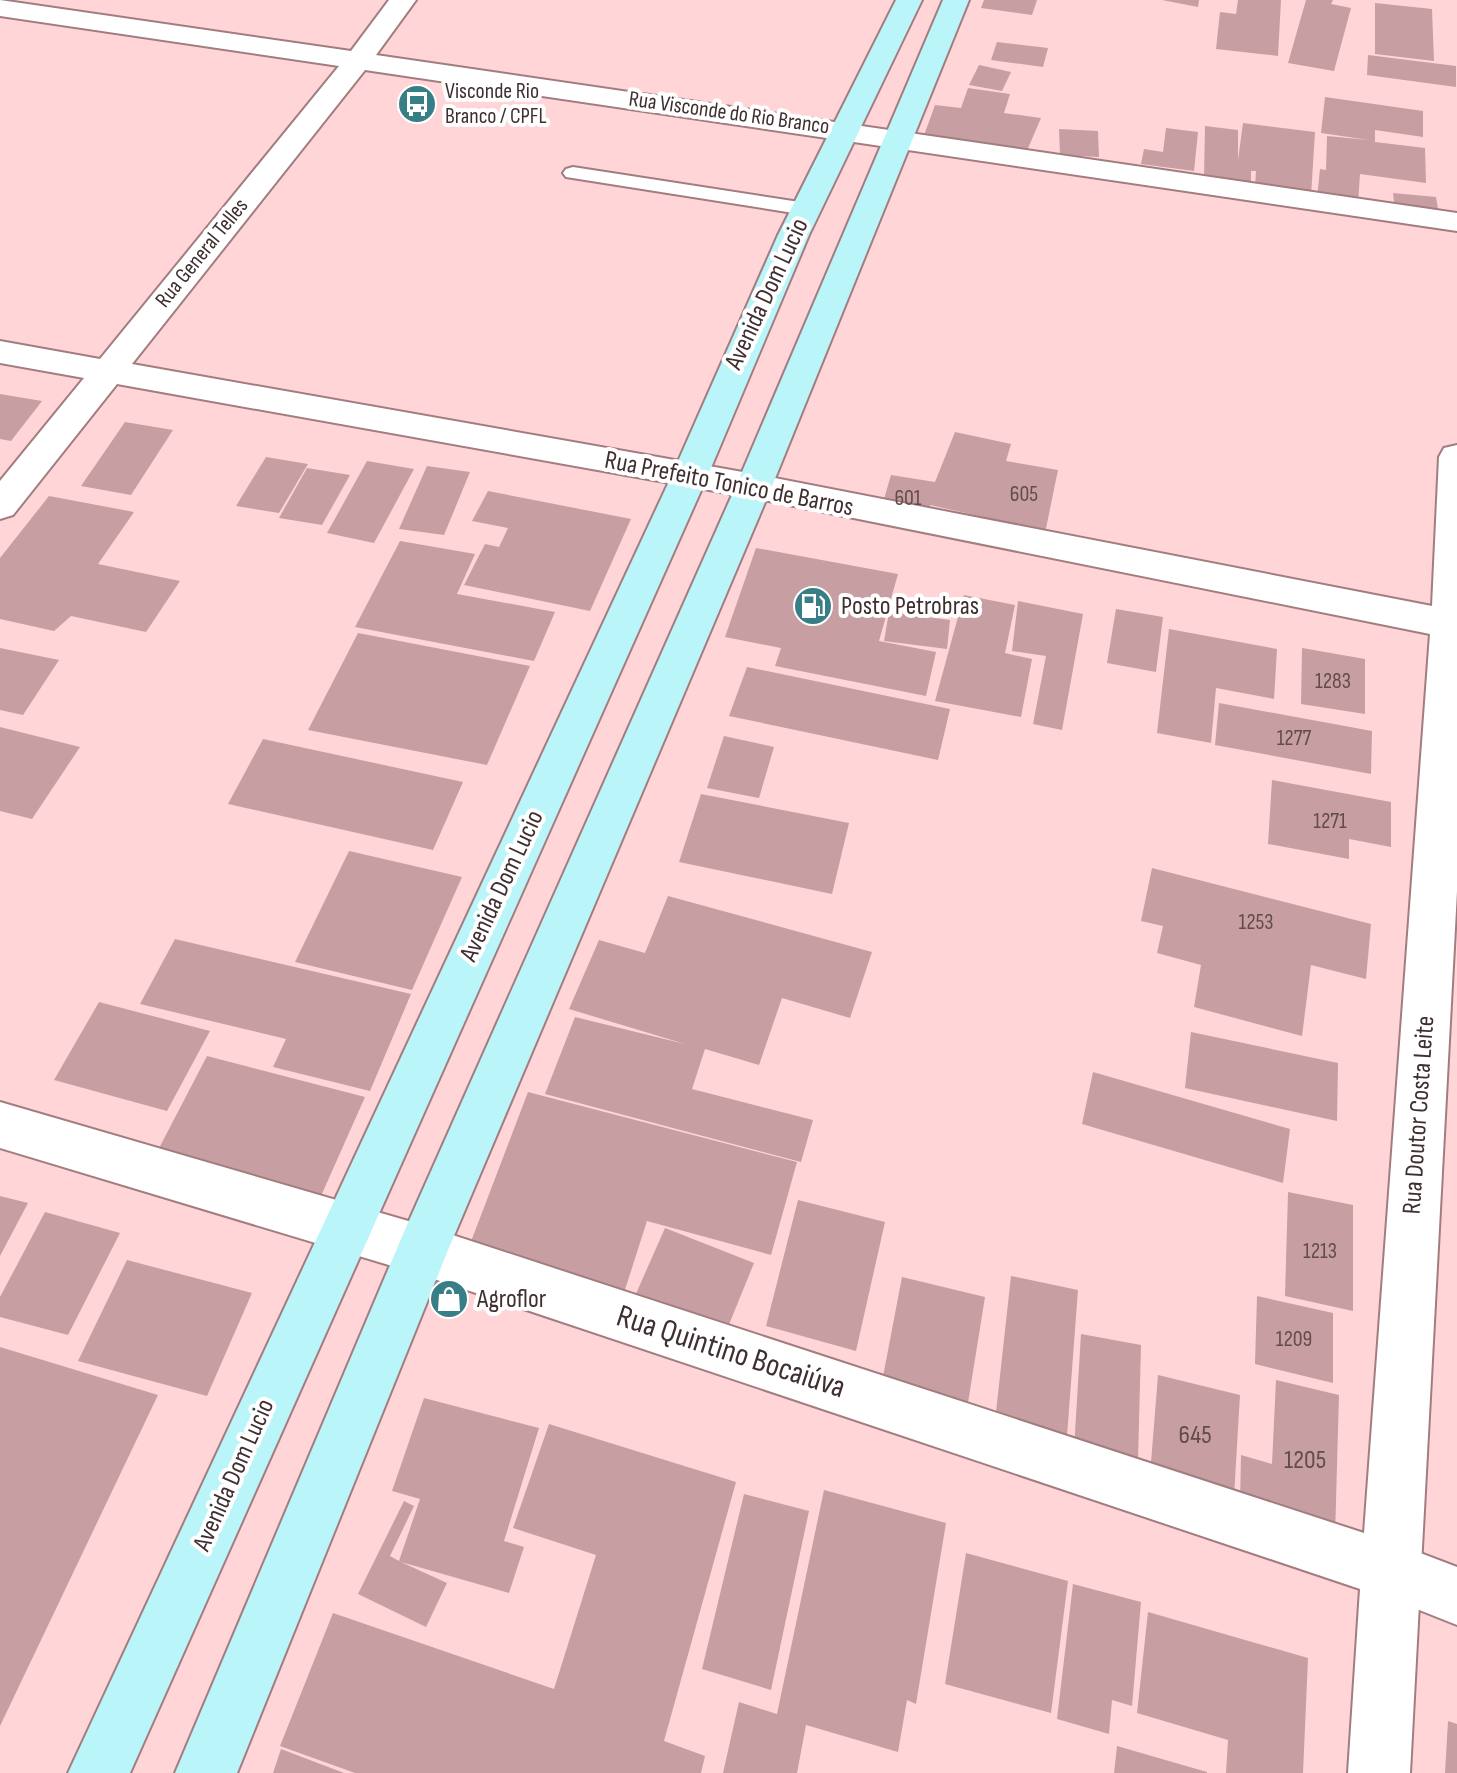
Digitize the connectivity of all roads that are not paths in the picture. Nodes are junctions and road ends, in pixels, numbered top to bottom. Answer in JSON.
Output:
{"nodes":[{"id":1,"x":403,"y":0,"type":"edge"},
{"id":2,"x":909,"y":0,"type":"edge"},
{"id":3,"x":956,"y":0,"type":"edge"},
{"id":4,"x":0,"y":8,"type":"edge"},
{"id":5,"x":357,"y":62,"type":"junction"},
{"id":6,"x":844,"y":129,"type":"junction"},
{"id":7,"x":901,"y":139,"type":"junction"},
{"id":8,"x":573,"y":173,"type":"dead end"},
{"id":9,"x":806,"y":209,"type":"junction"},
{"id":10,"x":1457,"y":222,"type":"edge"},
{"id":11,"x":0,"y":352,"type":"edge"},
{"id":12,"x":105,"y":372,"type":"junction"},
{"id":13,"x":1457,"y":457,"type":"edge"},
{"id":14,"x":690,"y":475,"type":"junction"},
{"id":15,"x":754,"y":486,"type":"junction"},
{"id":16,"x":0,"y":506,"type":"edge"},
{"id":17,"x":1454,"y":625,"type":"edge"},
{"id":18,"x":0,"y":1125,"type":"edge"},
{"id":19,"x":345,"y":1228,"type":"junction"},
{"id":20,"x":422,"y":1250,"type":"junction"},
{"id":21,"x":1389,"y":1570,"type":"junction"},
{"id":22,"x":1457,"y":1596,"type":"edge"},
{"id":23,"x":99,"y":1773,"type":"edge"},
{"id":24,"x":206,"y":1773,"type":"edge"},
{"id":25,"x":1379,"y":1773,"type":"edge"}],
"edges":[{"from":1,"to":5,"type":"street","name":"Rua General Telles"},
{"from":2,"to":6,"type":"main road","name":"Avenida Dom Lucio"},
{"from":3,"to":7,"type":"main road"},
{"from":4,"to":5,"type":"street","name":"Rua Visconde do Rio Branco"},
{"from":5,"to":6,"type":"street","name":"Rua Visconde do Rio Branco"},
{"from":5,"to":12,"type":"street","name":"Rua General Telles"},
{"from":6,"to":7,"type":"street","name":"Rua Visconde do Rio Branco"},
{"from":6,"to":9,"type":"main road","name":"Avenida Dom Lucio"},
{"from":7,"to":10,"type":"street","name":"Rua Visconde do Rio Branco"},
{"from":7,"to":15,"type":"main road"},
{"from":8,"to":9,"type":"lane"},
{"from":9,"to":14,"type":"main road","name":"Avenida Dom Lucio"},
{"from":11,"to":12,"type":"street","name":"Rua Prefeito Tonico de Barros"},
{"from":12,"to":14,"type":"street","name":"Rua Prefeito Tonico de Barros"},
{"from":12,"to":16,"type":"street","name":"Rua General Telles"},
{"from":13,"to":17,"type":"street","name":"Rua Doutor Costa Leite"},
{"from":14,"to":15,"type":"street","name":"Rua Prefeito Tonico de Barros"},
{"from":14,"to":19,"type":"main road","name":"Avenida Dom Lucio"},
{"from":15,"to":17,"type":"street","name":"Rua Prefeito Tonico de Barros"},
{"from":15,"to":20,"type":"main road"},
{"from":17,"to":21,"type":"street","name":"Rua Doutor Costa Leite"},
{"from":18,"to":19,"type":"street","name":"Rua Quintino Bocaiúva"},
{"from":19,"to":20,"type":"street","name":"Rua Quintino Bocaiúva"},
{"from":19,"to":23,"type":"main road","name":"Avenida Dom Lucio"},
{"from":20,"to":21,"type":"street","name":"Rua Quintino Bocaiúva"},
{"from":20,"to":24,"type":"main road"},
{"from":21,"to":22,"type":"street","name":"Rua Quintino Bocaiúva"},
{"from":21,"to":25,"type":"street","name":"Rua Doutor Costa Leite"}]}
